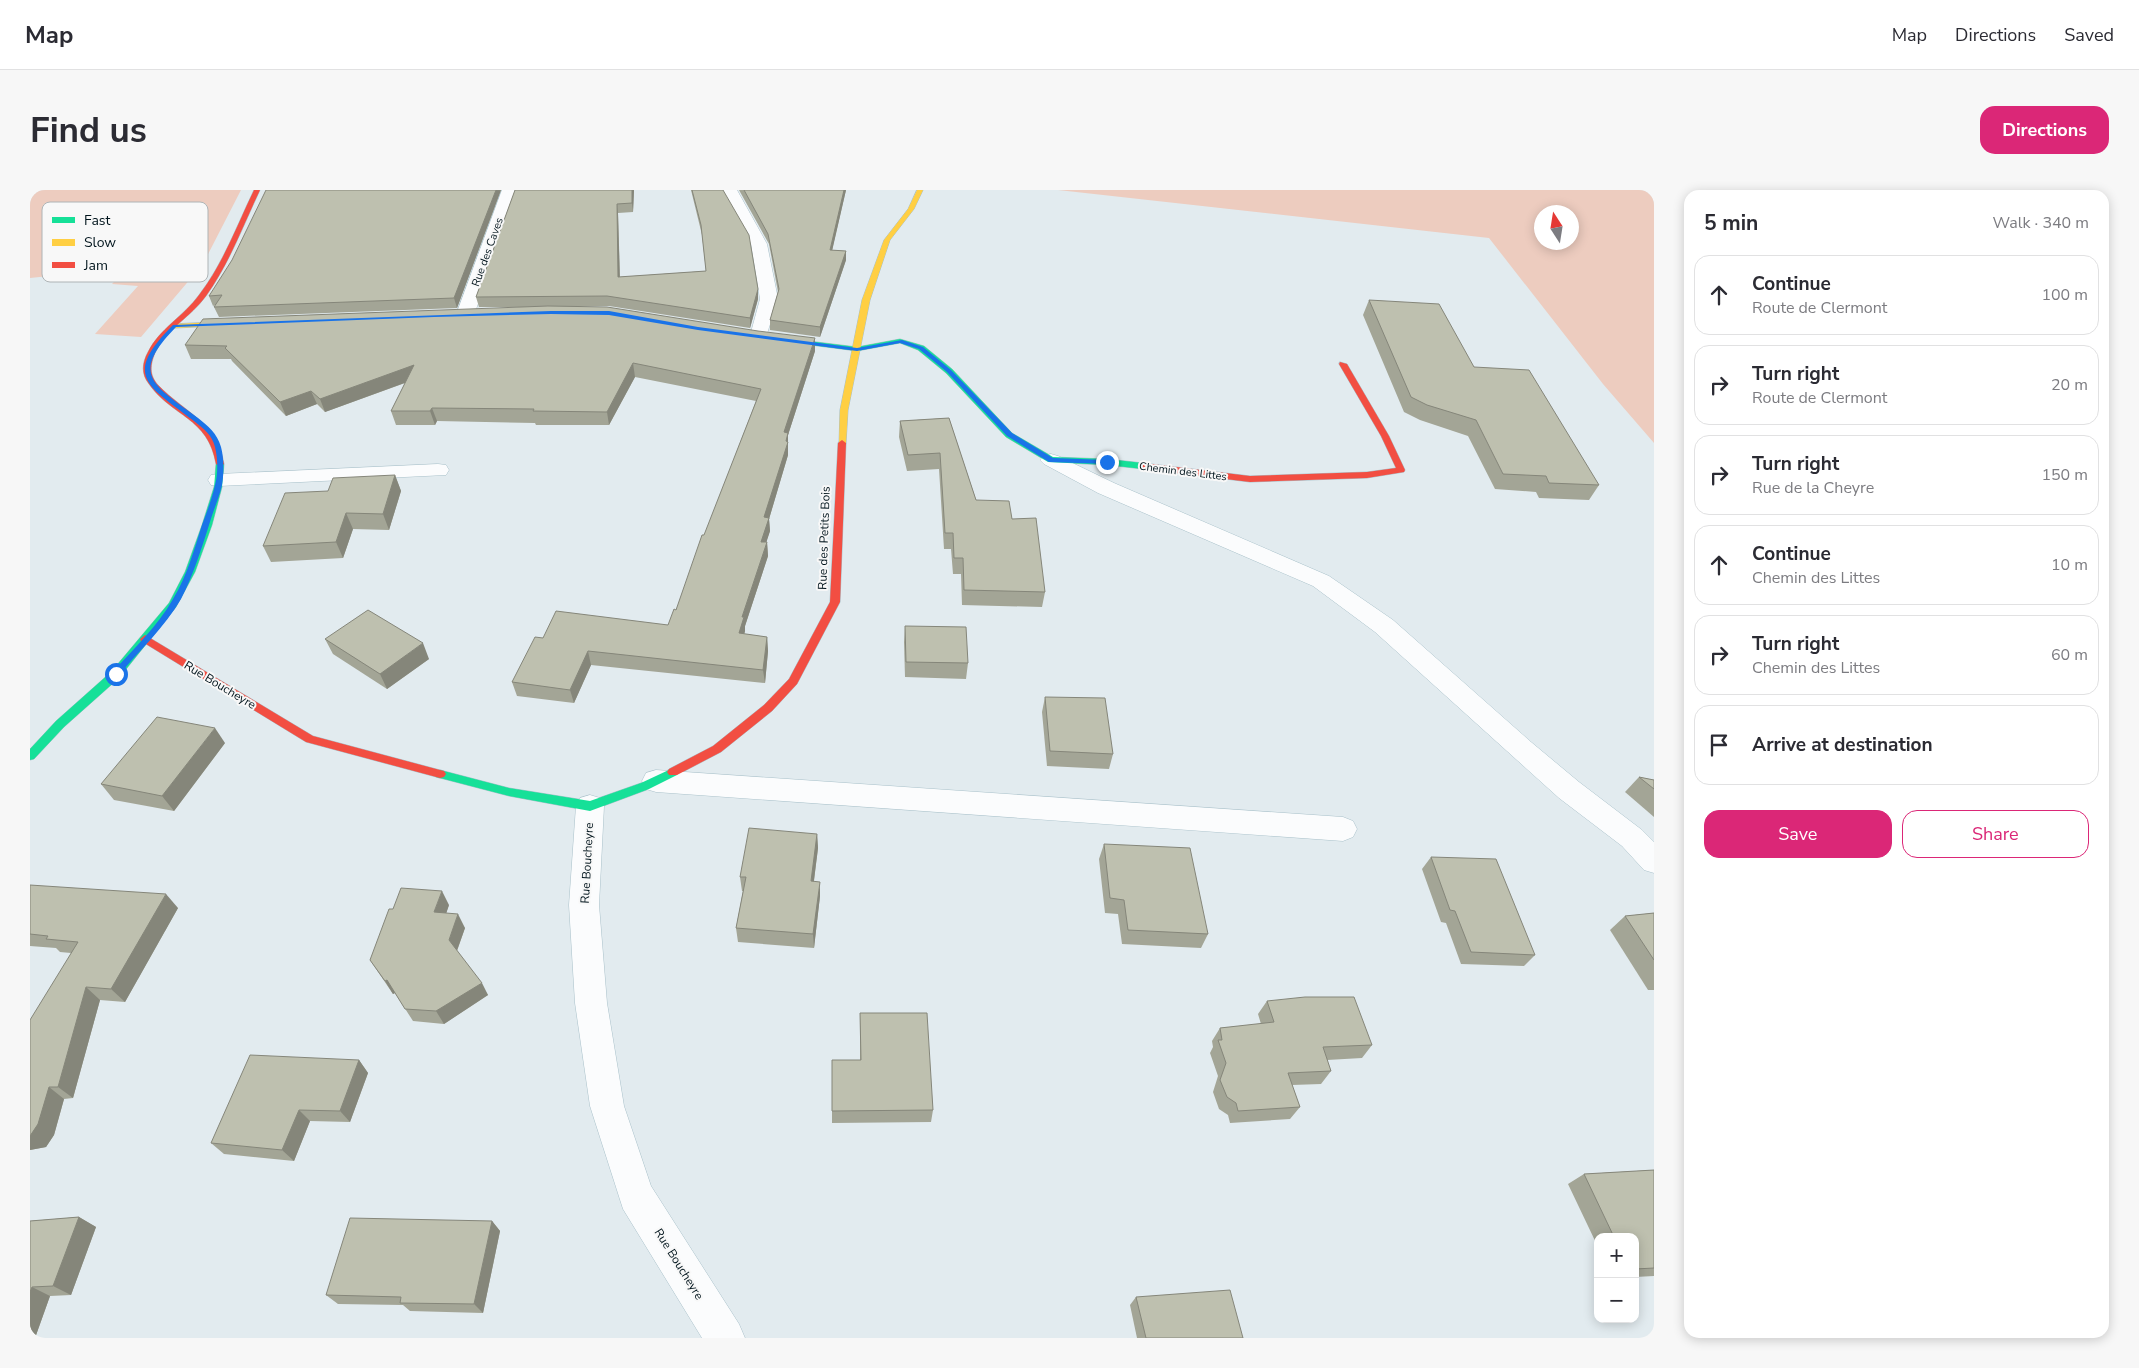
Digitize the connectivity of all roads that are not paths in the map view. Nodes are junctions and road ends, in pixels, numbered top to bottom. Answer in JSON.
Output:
{"nodes":[{"id":1,"x":257,"y":190,"type":"edge"},
{"id":2,"x":510,"y":190,"type":"edge"},
{"id":3,"x":729,"y":190,"type":"edge"},
{"id":4,"x":920,"y":190,"type":"edge"},
{"id":5,"x":463,"y":315,"type":"edge"},
{"id":6,"x":248,"y":323,"type":"edge"},
{"id":7,"x":175,"y":326,"type":"junction"},
{"id":8,"x":755,"y":336,"type":"joint"},
{"id":9,"x":857,"y":349,"type":"junction"},
{"id":10,"x":1343,"y":364,"type":"dead end"},
{"id":11,"x":1052,"y":460,"type":"junction"},
{"id":12,"x":438,"y":470,"type":"dead end"},
{"id":13,"x":219,"y":480,"type":"junction"},
{"id":14,"x":145,"y":639,"type":"junction"},
{"id":15,"x":30,"y":756,"type":"edge"},
{"id":16,"x":656,"y":781,"type":"junction"},
{"id":17,"x":590,"y":806,"type":"junction"},
{"id":18,"x":1343,"y":829,"type":"dead end"},
{"id":19,"x":1654,"y":861,"type":"edge"},
{"id":20,"x":725,"y":1338,"type":"edge"}],
"edges":[{"from":1,"to":7,"type":"street"},
{"from":2,"to":5,"type":"street","name":"Rue des Caves"},
{"from":3,"to":8,"type":"street"},
{"from":4,"to":9,"type":"street","name":"Rue des Petits Bois"},
{"from":6,"to":7,"type":"street"},
{"from":7,"to":13,"type":"street"},
{"from":8,"to":9,"type":"street","name":"Chemin des Littes"},
{"from":9,"to":11,"type":"street","name":"Chemin des Littes"},
{"from":9,"to":16,"type":"street","name":"Rue des Petits Bois"},
{"from":10,"to":11,"type":"street","name":"Chemin des Littes"},
{"from":11,"to":19,"type":"street"},
{"from":12,"to":13,"type":"street"},
{"from":13,"to":14,"type":"street"},
{"from":14,"to":15,"type":"street"},
{"from":14,"to":17,"type":"street","name":"Rue Boucheyre"},
{"from":16,"to":17,"type":"street","name":"Rue des Petits Bois"},
{"from":16,"to":18,"type":"street"},
{"from":17,"to":20,"type":"street","name":"Rue Boucheyre"}]}
